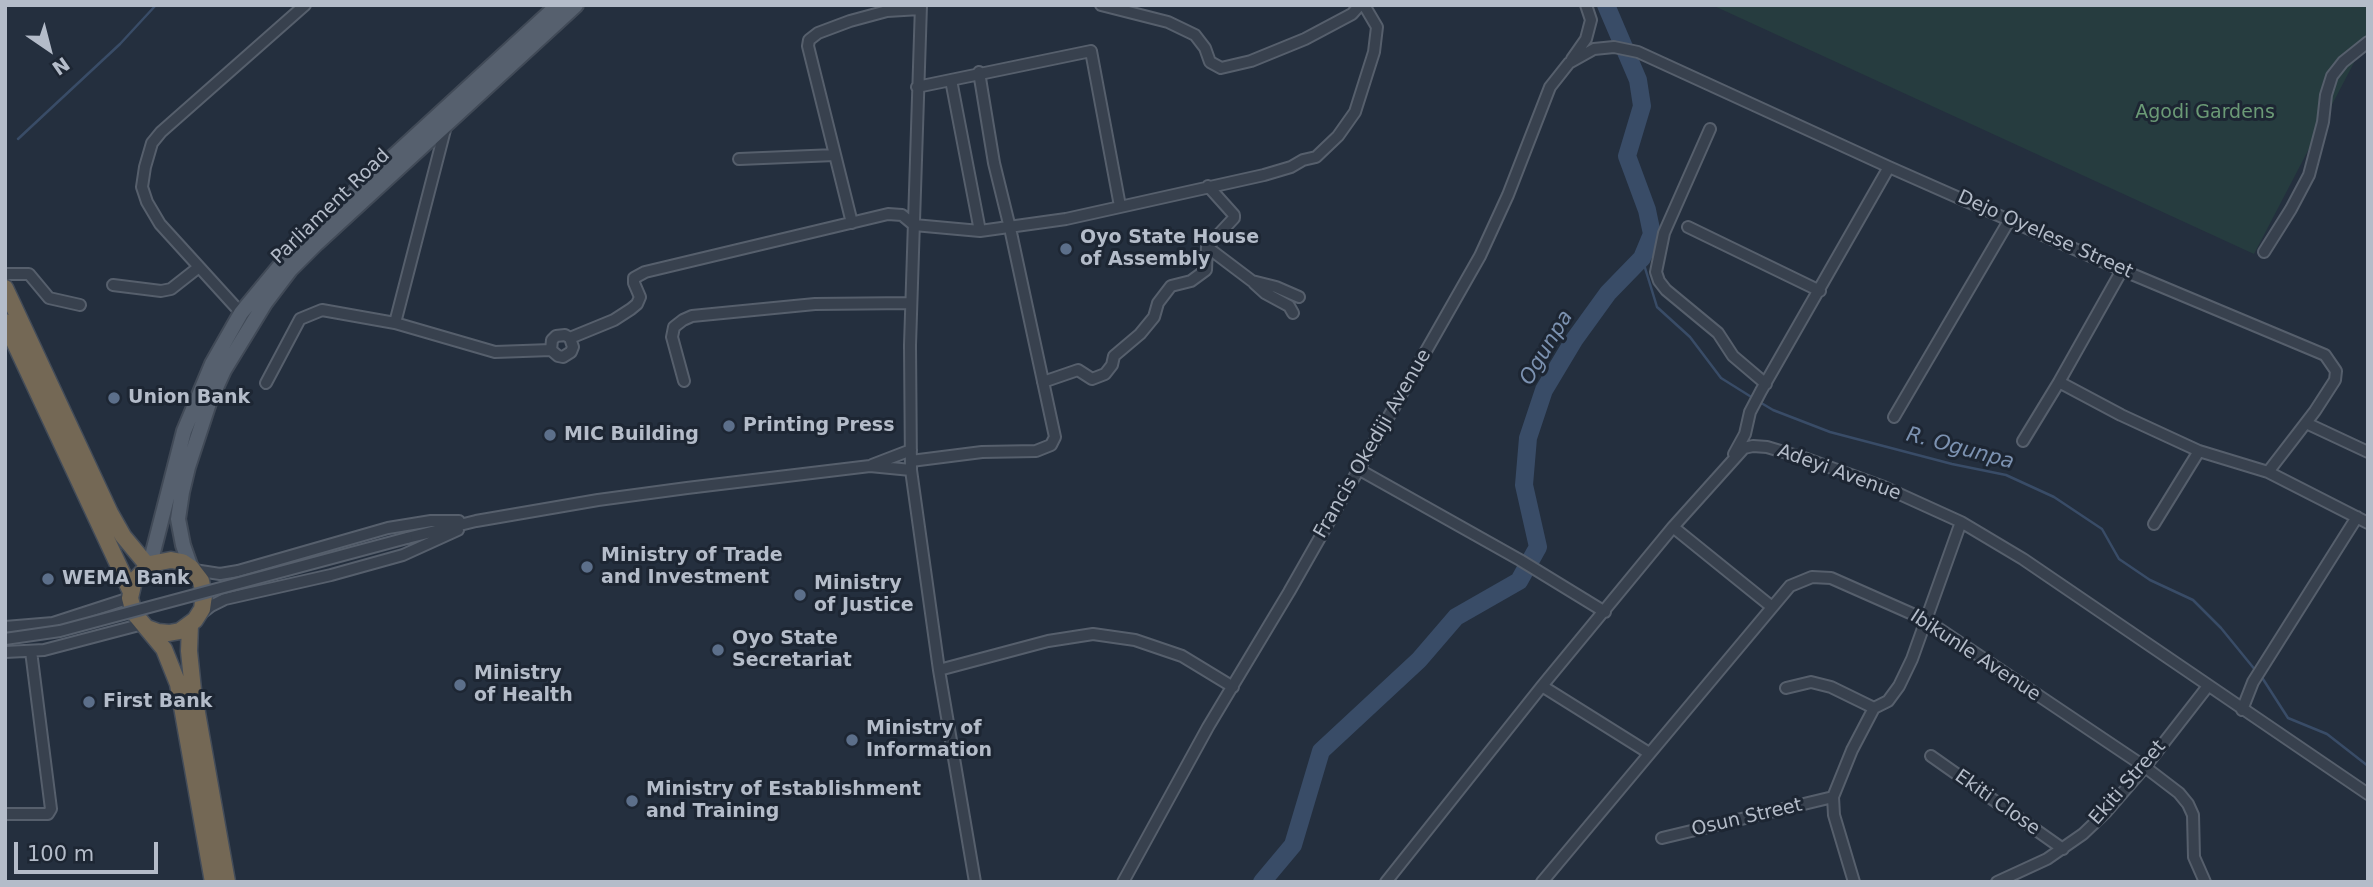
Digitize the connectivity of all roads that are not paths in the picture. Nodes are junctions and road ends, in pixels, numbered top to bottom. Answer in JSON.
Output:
{"nodes":[{"id":1,"x":306,"y":5,"type":"edge"},
{"id":2,"x":558,"y":5,"type":"edge"},
{"id":3,"x":576,"y":5,"type":"edge"},
{"id":4,"x":1101,"y":5,"type":"edge"},
{"id":5,"x":1362,"y":5,"type":"edge"},
{"id":6,"x":1586,"y":5,"type":"edge"},
{"id":7,"x":920,"y":7,"type":"edge"},
{"id":8,"x":2368,"y":42,"type":"edge"},
{"id":9,"x":1639,"y":52,"type":"joint"},
{"id":10,"x":1569,"y":63,"type":"junction"},
{"id":11,"x":979,"y":72,"type":"junction"},
{"id":12,"x":951,"y":80,"type":"junction"},
{"id":13,"x":917,"y":87,"type":"junction"},
{"id":14,"x":446,"y":117,"type":"junction"},
{"id":15,"x":1710,"y":129,"type":"dead end"},
{"id":16,"x":835,"y":155,"type":"junction"},
{"id":17,"x":739,"y":159,"type":"dead end"},
{"id":18,"x":1889,"y":167,"type":"junction"},
{"id":19,"x":1208,"y":186,"type":"junction"},
{"id":20,"x":1120,"y":205,"type":"junction"},
{"id":21,"x":2010,"y":219,"type":"junction"},
{"id":22,"x":852,"y":223,"type":"junction"},
{"id":23,"x":914,"y":225,"type":"junction"},
{"id":24,"x":1688,"y":227,"type":"dead end"},
{"id":25,"x":1010,"y":228,"type":"junction"},
{"id":26,"x":979,"y":231,"type":"junction"},
{"id":27,"x":1207,"y":247,"type":"junction"},
{"id":28,"x":2264,"y":252,"type":"dead end"},
{"id":29,"x":199,"y":267,"type":"junction"},
{"id":30,"x":2122,"y":270,"type":"junction"},
{"id":31,"x":5,"y":274,"type":"edge"},
{"id":32,"x":1252,"y":281,"type":"junction"},
{"id":33,"x":113,"y":285,"type":"dead end"},
{"id":34,"x":5,"y":288,"type":"edge"},
{"id":35,"x":1820,"y":291,"type":"junction"},
{"id":36,"x":1299,"y":296,"type":"dead end"},
{"id":37,"x":911,"y":303,"type":"junction"},
{"id":38,"x":80,"y":305,"type":"dead end"},
{"id":39,"x":241,"y":313,"type":"junction"},
{"id":40,"x":1293,"y":313,"type":"dead end"},
{"id":41,"x":5,"y":322,"type":"edge"},
{"id":42,"x":395,"y":323,"type":"junction"},
{"id":43,"x":569,"y":338,"type":"junction"},
{"id":44,"x":551,"y":349,"type":"junction"},
{"id":45,"x":684,"y":381,"type":"dead end"},
{"id":46,"x":1043,"y":382,"type":"junction"},
{"id":47,"x":2059,"y":382,"type":"junction"},
{"id":48,"x":266,"y":383,"type":"dead end"},
{"id":49,"x":1764,"y":387,"type":"junction"},
{"id":50,"x":1894,"y":417,"type":"dead end"},
{"id":51,"x":2306,"y":423,"type":"junction"},
{"id":52,"x":2023,"y":441,"type":"dead end"},
{"id":53,"x":2199,"y":451,"type":"junction"},
{"id":54,"x":2368,"y":452,"type":"edge"},
{"id":55,"x":911,"y":461,"type":"junction"},
{"id":56,"x":1728,"y":464,"type":"junction"},
{"id":57,"x":870,"y":466,"type":"junction"},
{"id":58,"x":1358,"y":469,"type":"junction"},
{"id":59,"x":2268,"y":472,"type":"junction"},
{"id":60,"x":2357,"y":517,"type":"junction"},
{"id":61,"x":476,"y":522,"type":"junction"},
{"id":62,"x":1961,"y":522,"type":"junction"},
{"id":63,"x":2368,"y":523,"type":"edge"},
{"id":64,"x":2154,"y":524,"type":"dead end"},
{"id":65,"x":1673,"y":527,"type":"junction"},
{"id":66,"x":149,"y":565,"type":"junction"},
{"id":67,"x":192,"y":569,"type":"junction"},
{"id":68,"x":130,"y":595,"type":"junction"},
{"id":69,"x":1772,"y":607,"type":"junction"},
{"id":70,"x":1605,"y":612,"type":"junction"},
{"id":71,"x":1926,"y":620,"type":"junction"},
{"id":72,"x":193,"y":623,"type":"junction"},
{"id":73,"x":145,"y":626,"type":"junction"},
{"id":74,"x":5,"y":627,"type":"edge"},
{"id":75,"x":5,"y":639,"type":"edge"},
{"id":76,"x":31,"y":651,"type":"junction"},
{"id":77,"x":5,"y":652,"type":"edge"},
{"id":78,"x":939,"y":670,"type":"junction"},
{"id":79,"x":1542,"y":686,"type":"junction"},
{"id":80,"x":2208,"y":686,"type":"junction"},
{"id":81,"x":1233,"y":687,"type":"junction"},
{"id":82,"x":1786,"y":688,"type":"dead end"},
{"id":83,"x":1874,"y":708,"type":"junction"},
{"id":84,"x":2242,"y":710,"type":"junction"},
{"id":85,"x":1649,"y":753,"type":"junction"},
{"id":86,"x":1931,"y":756,"type":"dead end"},
{"id":87,"x":2145,"y":767,"type":"junction"},
{"id":88,"x":2368,"y":794,"type":"edge"},
{"id":89,"x":1833,"y":797,"type":"junction"},
{"id":90,"x":5,"y":814,"type":"edge"},
{"id":91,"x":1662,"y":838,"type":"dead end"},
{"id":92,"x":2063,"y":849,"type":"junction"},
{"id":93,"x":213,"y":882,"type":"edge"},
{"id":94,"x":227,"y":882,"type":"edge"},
{"id":95,"x":975,"y":882,"type":"edge"},
{"id":96,"x":1123,"y":882,"type":"edge"},
{"id":97,"x":1386,"y":882,"type":"edge"},
{"id":98,"x":1542,"y":882,"type":"edge"},
{"id":99,"x":1854,"y":882,"type":"edge"},
{"id":100,"x":1997,"y":882,"type":"edge"},
{"id":101,"x":2205,"y":882,"type":"edge"}],
"edges":[{"from":1,"to":29,"type":"street"},
{"from":2,"to":14,"type":"main road","name":"Parliament Road"},
{"from":3,"to":14,"type":"main road","name":"Parliament Road"},
{"from":4,"to":5,"type":"street"},
{"from":5,"to":19,"type":"street"},
{"from":6,"to":10,"type":"street"},
{"from":7,"to":13,"type":"street"},
{"from":7,"to":16,"type":"street"},
{"from":8,"to":28,"type":"street"},
{"from":9,"to":10,"type":"street","name":"Francis Okediji Avenue"},
{"from":9,"to":18,"type":"street","name":"Dejo Oyelese Street"},
{"from":10,"to":58,"type":"street","name":"Francis Okediji Avenue"},
{"from":11,"to":12,"type":"street"},
{"from":11,"to":20,"type":"street"},
{"from":11,"to":25,"type":"street"},
{"from":12,"to":13,"type":"street"},
{"from":12,"to":26,"type":"street"},
{"from":13,"to":23,"type":"street"},
{"from":14,"to":39,"type":"main road","name":"Parliament Road"},
{"from":14,"to":42,"type":"street"},
{"from":14,"to":67,"type":"main road","name":"Parliament Road"},
{"from":15,"to":49,"type":"street"},
{"from":16,"to":17,"type":"street"},
{"from":16,"to":22,"type":"street"},
{"from":18,"to":21,"type":"street","name":"Dejo Oyelese Street"},
{"from":18,"to":35,"type":"street"},
{"from":19,"to":20,"type":"street"},
{"from":19,"to":27,"type":"street"},
{"from":20,"to":25,"type":"street"},
{"from":21,"to":30,"type":"street","name":"Dejo Oyelese Street"},
{"from":21,"to":50,"type":"street"},
{"from":22,"to":23,"type":"street"},
{"from":22,"to":43,"type":"street"},
{"from":23,"to":26,"type":"street"},
{"from":23,"to":37,"type":"street"},
{"from":24,"to":35,"type":"street"},
{"from":25,"to":26,"type":"street"},
{"from":25,"to":46,"type":"street"},
{"from":27,"to":32,"type":"street"},
{"from":27,"to":46,"type":"street"},
{"from":29,"to":33,"type":"street"},
{"from":29,"to":39,"type":"street"},
{"from":30,"to":47,"type":"street"},
{"from":30,"to":51,"type":"street","name":"Dejo Oyelese Street"},
{"from":31,"to":38,"type":"street"},
{"from":32,"to":36,"type":"street"},
{"from":32,"to":40,"type":"street"},
{"from":34,"to":66,"type":"highway"},
{"from":35,"to":49,"type":"street"},
{"from":37,"to":45,"type":"street"},
{"from":37,"to":55,"type":"street"},
{"from":39,"to":66,"type":"main road","name":"Parliament Road"},
{"from":41,"to":68,"type":"highway"},
{"from":42,"to":44,"type":"street"},
{"from":42,"to":48,"type":"street"},
{"from":43,"to":44,"type":"street"},
{"from":43,"to":44,"type":"street"},
{"from":46,"to":55,"type":"street"},
{"from":47,"to":52,"type":"street"},
{"from":47,"to":53,"type":"street"},
{"from":49,"to":56,"type":"street"},
{"from":51,"to":54,"type":"street"},
{"from":51,"to":59,"type":"street","name":"Dejo Oyelese Street"},
{"from":53,"to":59,"type":"street"},
{"from":53,"to":64,"type":"street"},
{"from":55,"to":57,"type":"street"},
{"from":55,"to":57,"type":"street"},
{"from":55,"to":78,"type":"street"},
{"from":56,"to":62,"type":"street","name":"Adeyi Avenue"},
{"from":56,"to":65,"type":"street","name":"Adeyi Avenue"},
{"from":57,"to":61,"type":"street"},
{"from":58,"to":70,"type":"street"},
{"from":58,"to":81,"type":"street","name":"Francis Okediji Avenue"},
{"from":59,"to":60,"type":"street"},
{"from":60,"to":63,"type":"street"},
{"from":60,"to":84,"type":"street"},
{"from":61,"to":67,"type":"street"},
{"from":61,"to":72,"type":"street"},
{"from":61,"to":75,"type":"street","bridge":true},
{"from":62,"to":71,"type":"street"},
{"from":62,"to":80,"type":"street","name":"Adeyi Avenue"},
{"from":65,"to":69,"type":"street"},
{"from":65,"to":70,"type":"street","name":"Adeyi Avenue"},
{"from":66,"to":67,"type":"highway"},
{"from":66,"to":68,"type":"highway"},
{"from":67,"to":72,"type":"highway"},
{"from":68,"to":73,"type":"highway"},
{"from":68,"to":74,"type":"street"},
{"from":69,"to":71,"type":"street","name":"Ibikunle Avenue"},
{"from":69,"to":85,"type":"street","name":"Ibikunle Avenue"},
{"from":70,"to":79,"type":"street","name":"Adeyi Avenue"},
{"from":71,"to":83,"type":"street"},
{"from":71,"to":87,"type":"street","name":"Ibikunle Avenue"},
{"from":72,"to":73,"type":"highway"},
{"from":72,"to":94,"type":"highway"},
{"from":73,"to":76,"type":"street"},
{"from":73,"to":93,"type":"highway"},
{"from":76,"to":77,"type":"street"},
{"from":76,"to":90,"type":"street"},
{"from":78,"to":81,"type":"street"},
{"from":78,"to":95,"type":"street"},
{"from":79,"to":85,"type":"street"},
{"from":79,"to":97,"type":"street","name":"Adeyi Avenue"},
{"from":80,"to":84,"type":"street","name":"Adeyi Avenue"},
{"from":80,"to":87,"type":"street","name":"Ekiti Street"},
{"from":81,"to":96,"type":"street","name":"Francis Okediji Avenue"},
{"from":82,"to":83,"type":"street"},
{"from":83,"to":89,"type":"street"},
{"from":84,"to":88,"type":"street","name":"Adeyi Avenue"},
{"from":85,"to":98,"type":"street","name":"Ibikunle Avenue"},
{"from":86,"to":92,"type":"street","name":"Ekiti Close"},
{"from":87,"to":92,"type":"street","name":"Ekiti Street"},
{"from":87,"to":101,"type":"street","name":"Ibikunle Avenue"},
{"from":89,"to":91,"type":"street","name":"Osun Street"},
{"from":89,"to":99,"type":"street"},
{"from":92,"to":100,"type":"street","name":"Ekiti Street"}]}
